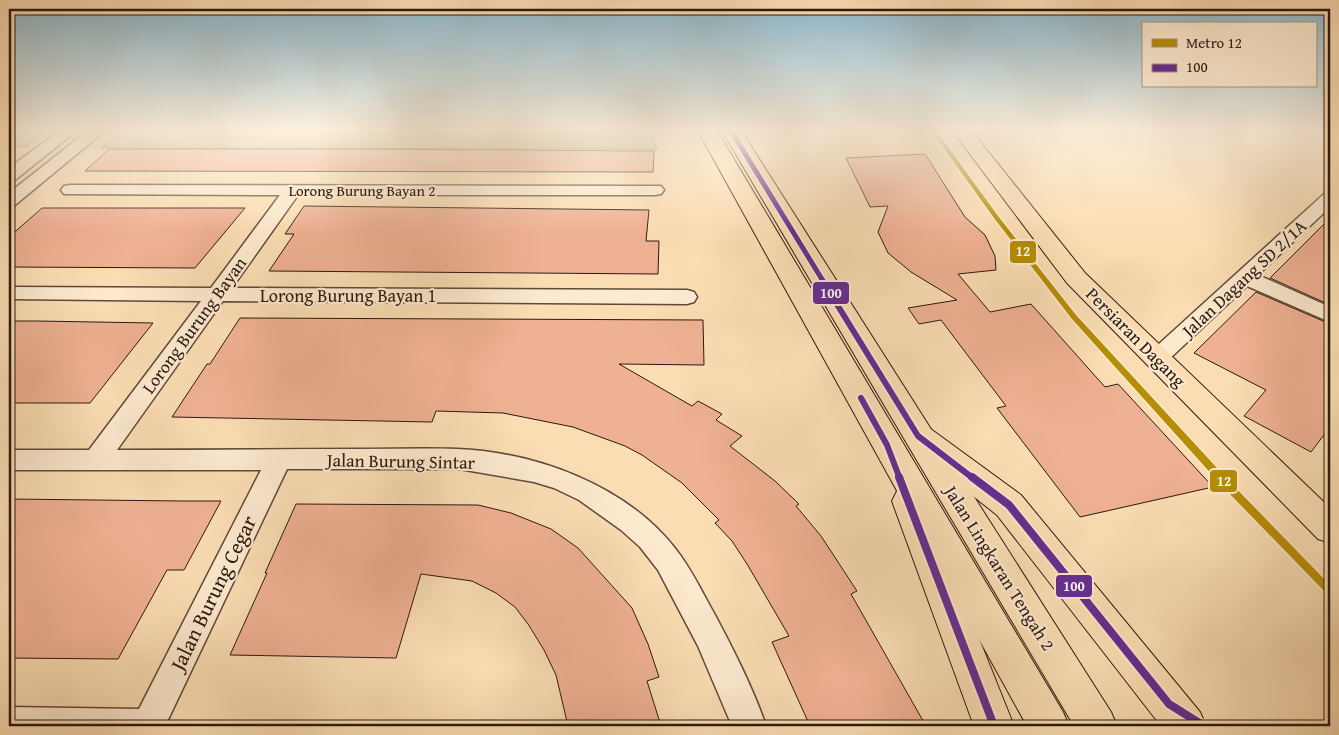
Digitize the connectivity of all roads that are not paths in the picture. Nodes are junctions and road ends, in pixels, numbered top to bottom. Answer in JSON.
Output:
{"nodes":[{"id":1,"x":26,"y":163,"type":"edge"},
{"id":2,"x":57,"y":163,"type":"edge"},
{"id":3,"x":728,"y":163,"type":"edge"},
{"id":4,"x":749,"y":163,"type":"edge"},
{"id":5,"x":987,"y":163,"type":"edge"},
{"id":6,"x":9,"y":176,"type":"edge"},
{"id":7,"x":70,"y":190,"type":"dead end"},
{"id":8,"x":293,"y":190,"type":"junction"},
{"id":9,"x":655,"y":190,"type":"dead end"},
{"id":10,"x":1330,"y":198,"type":"edge"},
{"id":11,"x":9,"y":201,"type":"edge"},
{"id":12,"x":1245,"y":277,"type":"junction"},
{"id":13,"x":9,"y":293,"type":"edge"},
{"id":14,"x":217,"y":294,"type":"junction"},
{"id":15,"x":687,"y":297,"type":"dead end"},
{"id":16,"x":1330,"y":315,"type":"edge"},
{"id":17,"x":1158,"y":358,"type":"junction"},
{"id":18,"x":903,"y":440,"type":"junction"},
{"id":19,"x":9,"y":460,"type":"edge"},
{"id":20,"x":96,"y":460,"type":"junction"},
{"id":21,"x":279,"y":460,"type":"junction"},
{"id":22,"x":1330,"y":529,"type":"edge"},
{"id":23,"x":1177,"y":715,"type":"edge"},
{"id":24,"x":9,"y":724,"type":"edge"},
{"id":25,"x":147,"y":726,"type":"edge"},
{"id":26,"x":749,"y":726,"type":"edge"},
{"id":27,"x":994,"y":726,"type":"edge"},
{"id":28,"x":1049,"y":726,"type":"edge"},
{"id":29,"x":1097,"y":726,"type":"edge"},
{"id":30,"x":1204,"y":726,"type":"edge"}],
"edges":[{"from":1,"to":6,"type":"street"},
{"from":2,"to":11,"type":"street"},
{"from":3,"to":18,"type":"main road","name":"Jalan Lingkaran Tengah 2"},
{"from":4,"to":18,"type":"main road","name":"Jalan Lingkaran Tengah 2"},
{"from":5,"to":17,"type":"main road","name":"Persiaran Dagang"},
{"from":7,"to":8,"type":"street","name":"Lorong Burung Bayan 2"},
{"from":8,"to":9,"type":"street","name":"Lorong Burung Bayan 2"},
{"from":8,"to":14,"type":"street","name":"Lorong Burung Bayan"},
{"from":10,"to":12,"type":"street","name":"Jalan Dagang SD 2/1A"},
{"from":12,"to":16,"type":"street"},
{"from":12,"to":17,"type":"street","name":"Jalan Dagang SD 2/1A"},
{"from":13,"to":14,"type":"street","name":"Lorong Burung Bayan 1"},
{"from":14,"to":15,"type":"street","name":"Lorong Burung Bayan 1"},
{"from":14,"to":20,"type":"street","name":"Lorong Burung Bayan"},
{"from":17,"to":22,"type":"main road","name":"Persiaran Dagang"},
{"from":18,"to":23,"type":"main road"},
{"from":18,"to":27,"type":"main road"},
{"from":18,"to":28,"type":"main road","name":"Jalan Lingkaran Tengah 2"},
{"from":18,"to":29,"type":"main road","name":"Jalan Lingkaran Tengah 2"},
{"from":19,"to":20,"type":"street","name":"Jalan Burung Sintar"},
{"from":20,"to":21,"type":"street","name":"Jalan Burung Sintar"},
{"from":21,"to":25,"type":"street","name":"Jalan Burung Cegar"},
{"from":21,"to":26,"type":"street","name":"Jalan Burung Sintar"},
{"from":23,"to":30,"type":"main road"},
{"from":24,"to":25,"type":"street"}]}
